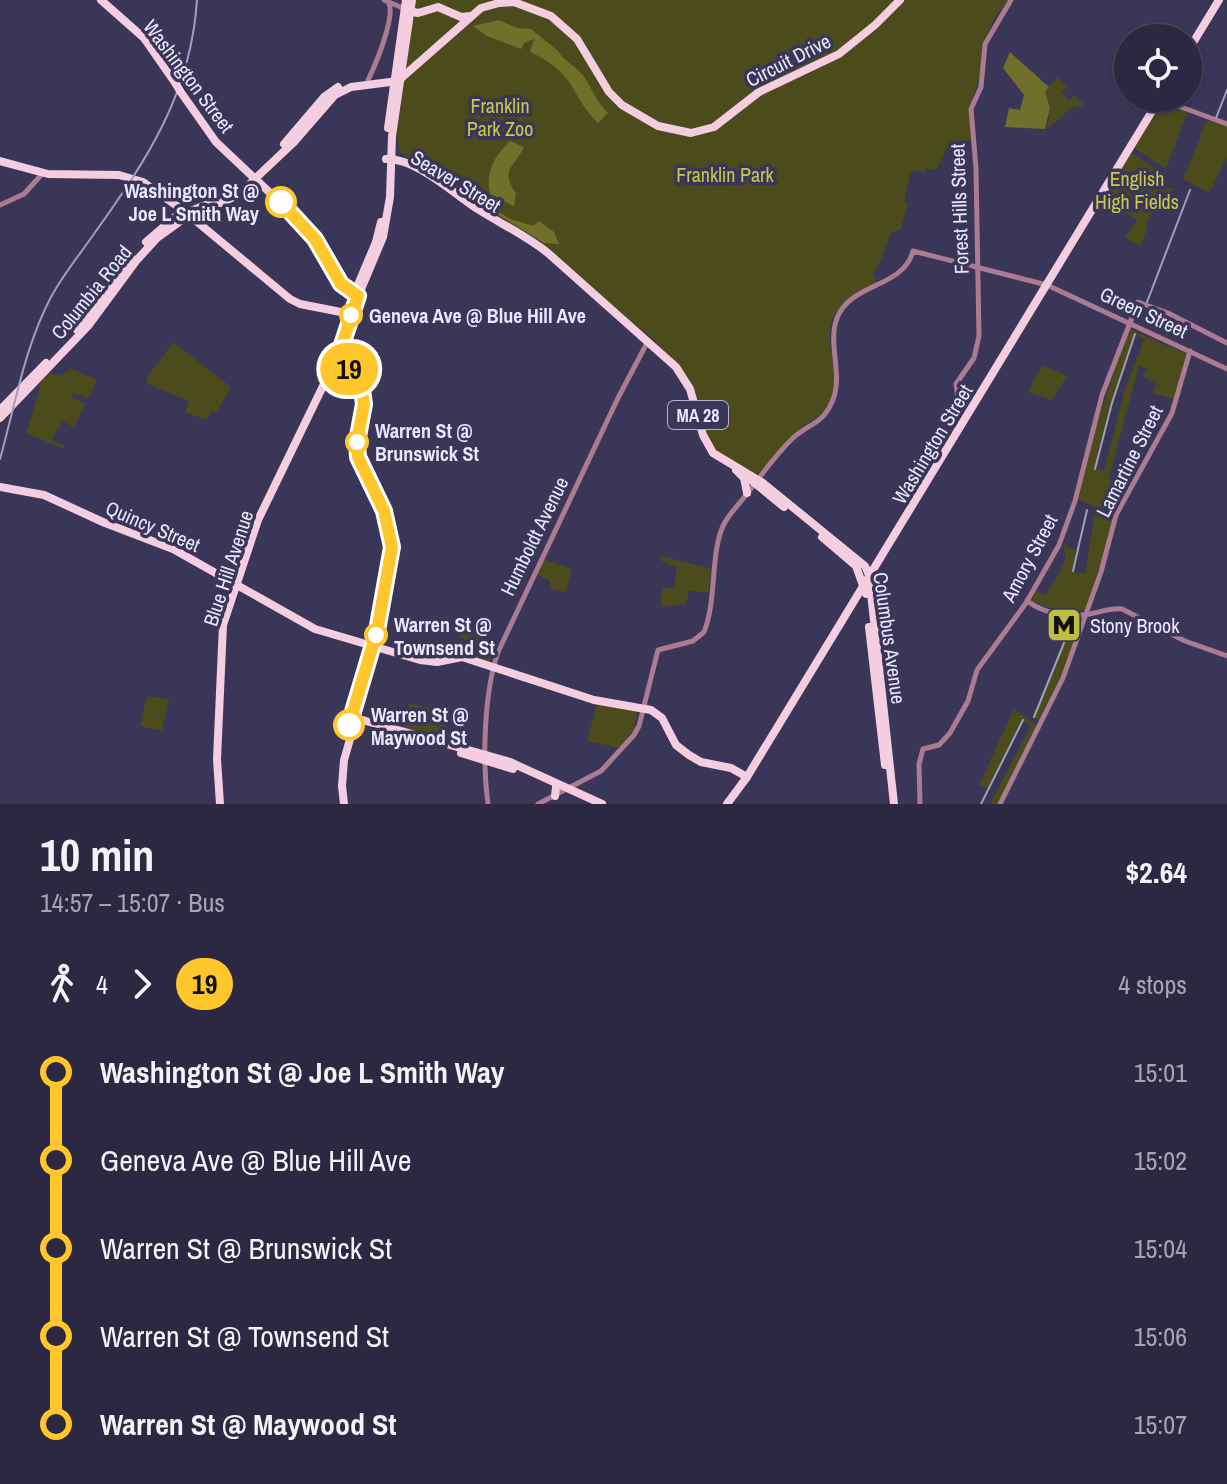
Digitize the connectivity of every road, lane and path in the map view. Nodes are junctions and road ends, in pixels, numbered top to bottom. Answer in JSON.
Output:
{"nodes":[{"id":1,"x":101,"y":0,"type":"edge"},
{"id":2,"x":412,"y":0,"type":"edge"},
{"id":3,"x":900,"y":0,"type":"edge"},
{"id":4,"x":1011,"y":0,"type":"edge"},
{"id":5,"x":1219,"y":0,"type":"edge"},
{"id":6,"x":387,"y":1,"type":"edge"},
{"id":7,"x":406,"y":7,"type":"edge"},
{"id":8,"x":456,"y":14,"type":"junction"},
{"id":9,"x":472,"y":15,"type":"junction"},
{"id":10,"x":389,"y":21,"type":"junction"},
{"id":11,"x":457,"y":27,"type":"junction"},
{"id":12,"x":1202,"y":28,"type":"edge"},
{"id":13,"x":370,"y":77,"type":"junction"},
{"id":14,"x":397,"y":79,"type":"junction"},
{"id":15,"x":1151,"y":112,"type":"edge"},
{"id":16,"x":1195,"y":112,"type":"edge"},
{"id":17,"x":1227,"y":124,"type":"edge"},
{"id":18,"x":393,"y":130,"type":"junction"},
{"id":19,"x":389,"y":160,"type":"junction"},
{"id":20,"x":0,"y":161,"type":"edge"},
{"id":21,"x":403,"y":165,"type":"junction"},
{"id":22,"x":415,"y":167,"type":"junction"},
{"id":23,"x":43,"y":173,"type":"junction"},
{"id":24,"x":391,"y":174,"type":"junction"},
{"id":25,"x":254,"y":177,"type":"junction"},
{"id":26,"x":0,"y":205,"type":"edge"},
{"id":27,"x":187,"y":214,"type":"junction"},
{"id":28,"x":976,"y":267,"type":"junction"},
{"id":29,"x":1047,"y":285,"type":"junction"},
{"id":30,"x":355,"y":297,"type":"junction"},
{"id":31,"x":346,"y":313,"type":"junction"},
{"id":32,"x":1129,"y":323,"type":"junction"},
{"id":33,"x":648,"y":342,"type":"junction"},
{"id":34,"x":1227,"y":343,"type":"edge"},
{"id":35,"x":338,"y":350,"type":"junction"},
{"id":36,"x":1186,"y":350,"type":"junction"},
{"id":37,"x":1227,"y":369,"type":"edge"},
{"id":38,"x":4,"y":406,"type":"edge"},
{"id":39,"x":0,"y":418,"type":"edge"},
{"id":40,"x":965,"y":419,"type":"junction"},
{"id":41,"x":736,"y":470,"type":"junction"},
{"id":42,"x":756,"y":482,"type":"junction"},
{"id":43,"x":0,"y":487,"type":"edge"},
{"id":44,"x":747,"y":493,"type":"junction"},
{"id":45,"x":235,"y":583,"type":"junction"},
{"id":46,"x":867,"y":583,"type":"junction"},
{"id":47,"x":1027,"y":601,"type":"junction"},
{"id":48,"x":1086,"y":614,"type":"junction"},
{"id":49,"x":374,"y":648,"type":"junction"},
{"id":50,"x":1227,"y":656,"type":"edge"},
{"id":51,"x":493,"y":667,"type":"junction"},
{"id":52,"x":642,"y":707,"type":"junction"},
{"id":53,"x":352,"y":720,"type":"junction"},
{"id":54,"x":485,"y":758,"type":"junction"},
{"id":55,"x":747,"y":777,"type":"junction"},
{"id":56,"x":566,"y":789,"type":"junction"},
{"id":57,"x":220,"y":804,"type":"edge"},
{"id":58,"x":341,"y":804,"type":"edge"},
{"id":59,"x":488,"y":804,"type":"edge"},
{"id":60,"x":538,"y":804,"type":"edge"},
{"id":61,"x":590,"y":804,"type":"edge"},
{"id":62,"x":602,"y":804,"type":"edge"},
{"id":63,"x":727,"y":804,"type":"edge"},
{"id":64,"x":891,"y":804,"type":"edge"},
{"id":65,"x":920,"y":804,"type":"edge"},
{"id":66,"x":1000,"y":804,"type":"edge"}],
"edges":[{"from":1,"to":25,"type":"main road","name":"Washington Street"},
{"from":2,"to":7,"type":"main road","name":"Blue Hill Avenue"},
{"from":3,"to":9,"type":"main road","name":"Circuit Drive"},
{"from":4,"to":28,"type":"street","name":"Forest Hills Street"},
{"from":5,"to":12,"type":"main road"},
{"from":6,"to":7,"type":"street"},
{"from":6,"to":10,"type":"street"},
{"from":7,"to":8,"type":"main road"},
{"from":7,"to":10,"type":"street"},
{"from":7,"to":14,"type":"main road","name":"Blue Hill Avenue"},
{"from":8,"to":9,"type":"main road"},
{"from":8,"to":11,"type":"main road"},
{"from":9,"to":11,"type":"main road","name":"Circuit Drive"},
{"from":10,"to":13,"type":"street"},
{"from":11,"to":14,"type":"main road","name":"Circuit Drive"},
{"from":13,"to":14,"type":"main road","name":"Columbia Road"},
{"from":13,"to":25,"type":"main road","name":"Columbia Road"},
{"from":14,"to":18,"type":"main road","name":"Blue Hill Avenue"},
{"from":14,"to":19,"type":"main road","name":"Blue Hill Avenue"},
{"from":14,"to":25,"type":"main road","name":"Columbia Road"},
{"from":15,"to":29,"type":"main road","name":"Washington Street"},
{"from":16,"to":17,"type":"street"},
{"from":18,"to":19,"type":"main road","name":"Blue Hill Avenue"},
{"from":18,"to":22,"type":"main road","number":"MA 28"},
{"from":19,"to":21,"type":"main road","name":"Seaver Street","number":"MA 28"},
{"from":19,"to":22,"type":"main road","name":"Seaver Street"},
{"from":19,"to":24,"type":"main road","name":"Blue Hill Avenue"},
{"from":19,"to":30,"type":"main road","name":"Blue Hill Avenue"},
{"from":20,"to":23,"type":"main road"},
{"from":21,"to":24,"type":"main road"},
{"from":21,"to":33,"type":"main road","name":"Seaver Street","number":"MA 28"},
{"from":22,"to":33,"type":"main road","name":"Seaver Street","number":"MA 28"},
{"from":23,"to":26,"type":"street"},
{"from":23,"to":27,"type":"main road"},
{"from":24,"to":30,"type":"main road","name":"Blue Hill Avenue"},
{"from":25,"to":27,"type":"main road","name":"Columbia Road"},
{"from":25,"to":30,"type":"main road","name":"Washington Street"},
{"from":27,"to":31,"type":"main road"},
{"from":27,"to":38,"type":"main road","name":"Columbia Road"},
{"from":28,"to":29,"type":"street","name":"Green Street"},
{"from":28,"to":40,"type":"street","name":"Forest Hills Street"},
{"from":28,"to":42,"type":"street","name":"Green Street"},
{"from":29,"to":32,"type":"street","name":"Green Street"},
{"from":29,"to":40,"type":"main road","name":"Washington Street"},
{"from":30,"to":31,"type":"main road","name":"Blue Hill Avenue"},
{"from":30,"to":35,"type":"main road","name":"Blue Hill Avenue"},
{"from":31,"to":35,"type":"main road","name":"Blue Hill Avenue"},
{"from":32,"to":34,"type":"street","name":"Amory Street"},
{"from":32,"to":36,"type":"street","name":"Green Street"},
{"from":32,"to":47,"type":"street","name":"Amory Street"},
{"from":33,"to":41,"type":"main road","name":"Seaver Street","number":"MA 28"},
{"from":33,"to":42,"type":"main road","name":"Seaver Street","number":"MA 28"},
{"from":33,"to":51,"type":"street","name":"Humboldt Avenue"},
{"from":35,"to":45,"type":"main road","name":"Blue Hill Avenue"},
{"from":35,"to":49,"type":"main road"},
{"from":36,"to":37,"type":"street","name":"Green Street"},
{"from":36,"to":48,"type":"street","name":"Lamartine Street"},
{"from":38,"to":39,"type":"main road","name":"Columbia Road"},
{"from":40,"to":46,"type":"main road","name":"Washington Street"},
{"from":41,"to":42,"type":"main road","name":"Seaver Street","number":"MA 28"},
{"from":41,"to":44,"type":"main road"},
{"from":42,"to":44,"type":"street"},
{"from":42,"to":46,"type":"main road","name":"Columbus Avenue","number":"MA 28"},
{"from":43,"to":45,"type":"main road","name":"Quincy Street"},
{"from":44,"to":52,"type":"street"},
{"from":45,"to":49,"type":"main road","name":"Quincy Street"},
{"from":45,"to":57,"type":"main road","name":"Blue Hill Avenue"},
{"from":46,"to":55,"type":"main road","name":"Washington Street"},
{"from":46,"to":64,"type":"main road","name":"Columbus Avenue","number":"MA 28"},
{"from":47,"to":48,"type":"street"},
{"from":47,"to":65,"type":"street","name":"Amory Street"},
{"from":48,"to":50,"type":"street"},
{"from":48,"to":66,"type":"street","name":"Lamartine Street"},
{"from":49,"to":51,"type":"main road","name":"Quincy Street"},
{"from":49,"to":53,"type":"main road"},
{"from":51,"to":52,"type":"main road","name":"Quincy Street"},
{"from":51,"to":54,"type":"street","name":"Humboldt Avenue"},
{"from":52,"to":55,"type":"main road"},
{"from":52,"to":56,"type":"street"},
{"from":53,"to":54,"type":"main road"},
{"from":53,"to":58,"type":"main road"},
{"from":54,"to":56,"type":"main road"},
{"from":54,"to":56,"type":"main road"},
{"from":54,"to":59,"type":"street","name":"Humboldt Avenue"},
{"from":55,"to":63,"type":"main road","name":"Washington Street"},
{"from":56,"to":60,"type":"street"},
{"from":56,"to":61,"type":"main road"},
{"from":56,"to":62,"type":"main road"}]}
